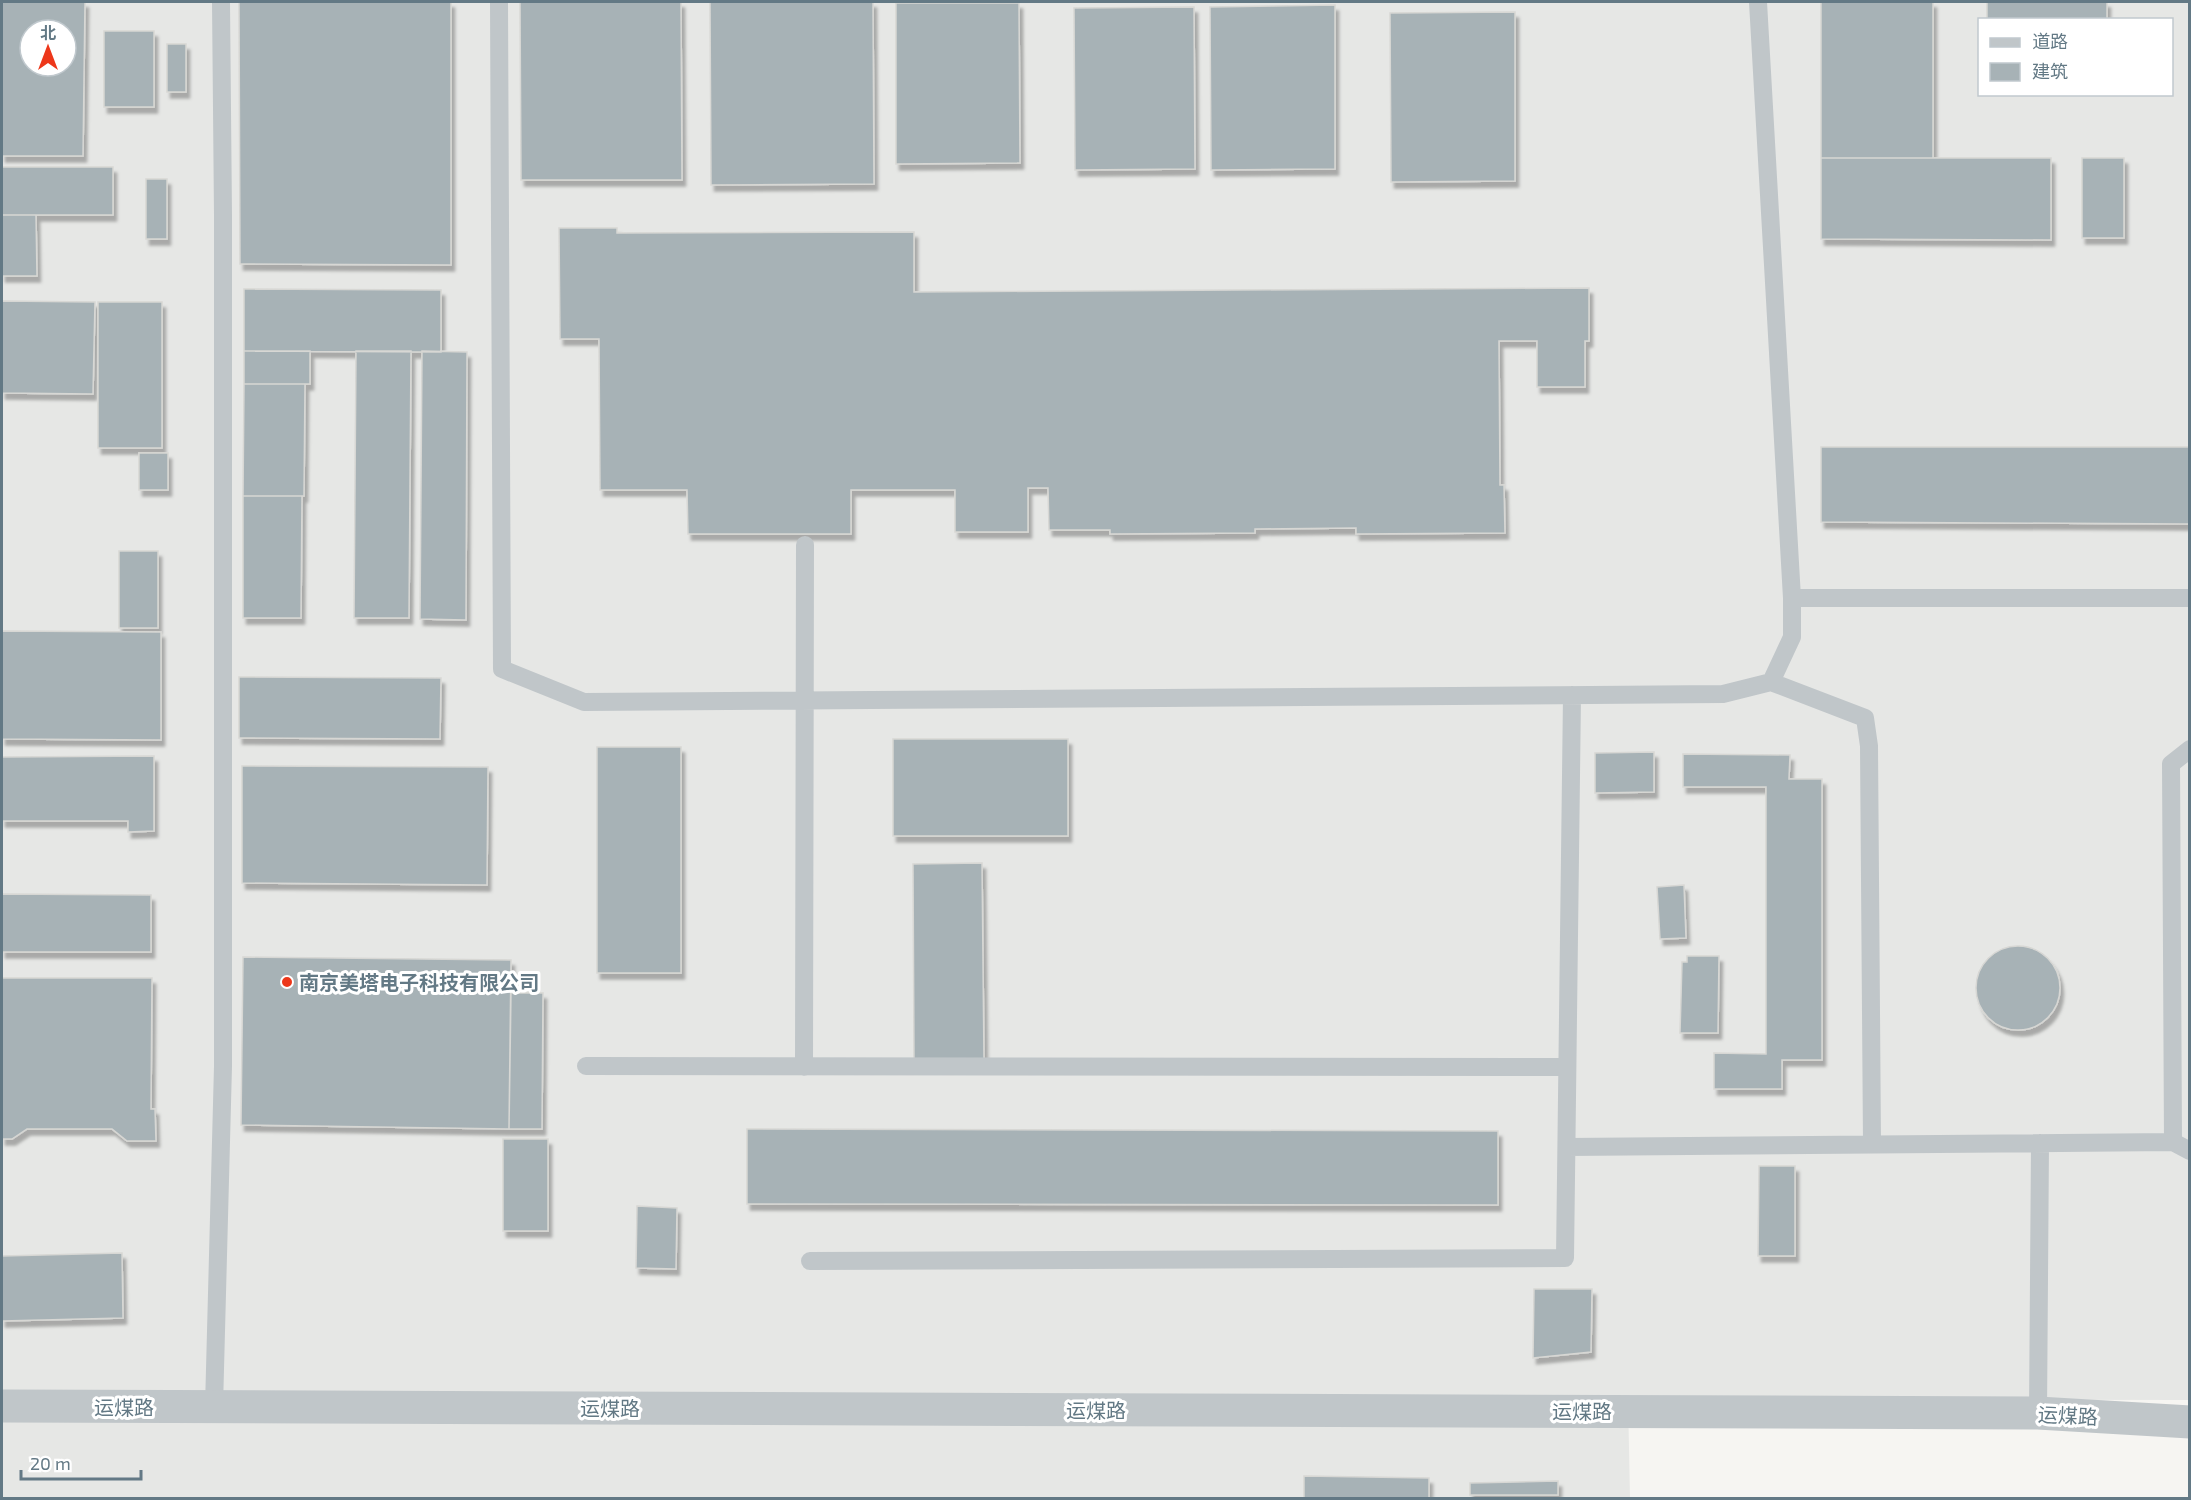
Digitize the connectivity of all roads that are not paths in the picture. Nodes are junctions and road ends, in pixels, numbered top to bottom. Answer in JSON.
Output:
{"nodes":[{"id":1,"x":220,"y":2,"type":"edge"},
{"id":2,"x":499,"y":2,"type":"edge"},
{"id":3,"x":1758,"y":2,"type":"edge"},
{"id":4,"x":806,"y":545,"type":"dead end"},
{"id":5,"x":1792,"y":598,"type":"junction"},
{"id":6,"x":2190,"y":598,"type":"edge"},
{"id":7,"x":1771,"y":682,"type":"junction"},
{"id":8,"x":1572,"y":695,"type":"junction"},
{"id":9,"x":805,"y":701,"type":"junction"},
{"id":10,"x":2190,"y":749,"type":"edge"},
{"id":11,"x":586,"y":1066,"type":"dead end"},
{"id":12,"x":804,"y":1067,"type":"junction"},
{"id":13,"x":1567,"y":1067,"type":"junction"},
{"id":14,"x":2173,"y":1142,"type":"junction"},
{"id":15,"x":2040,"y":1143,"type":"junction"},
{"id":16,"x":1872,"y":1144,"type":"junction"},
{"id":17,"x":1567,"y":1147,"type":"junction"},
{"id":18,"x":2190,"y":1151,"type":"edge"},
{"id":19,"x":810,"y":1261,"type":"dead end"},
{"id":20,"x":2,"y":1406,"type":"edge"},
{"id":21,"x":214,"y":1407,"type":"junction"},
{"id":22,"x":2038,"y":1413,"type":"junction"},
{"id":23,"x":2190,"y":1422,"type":"edge"}],
"edges":[{"from":1,"to":21,"type":"lane"},
{"from":2,"to":9,"type":"lane"},
{"from":3,"to":5,"type":"lane"},
{"from":4,"to":9,"type":"lane"},
{"from":5,"to":6,"type":"lane"},
{"from":5,"to":7,"type":"lane"},
{"from":7,"to":8,"type":"lane"},
{"from":7,"to":16,"type":"lane"},
{"from":8,"to":9,"type":"lane"},
{"from":8,"to":13,"type":"lane"},
{"from":9,"to":12,"type":"lane"},
{"from":10,"to":14,"type":"lane"},
{"from":11,"to":12,"type":"lane"},
{"from":12,"to":13,"type":"lane"},
{"from":13,"to":17,"type":"lane"},
{"from":14,"to":15,"type":"lane"},
{"from":14,"to":18,"type":"lane"},
{"from":15,"to":16,"type":"lane"},
{"from":15,"to":22,"type":"lane"},
{"from":16,"to":17,"type":"lane"},
{"from":17,"to":19,"type":"lane"},
{"from":20,"to":21,"type":"street","name":"运煤路"},
{"from":21,"to":22,"type":"street","name":"运煤路"},
{"from":22,"to":23,"type":"street","name":"运煤路"}]}
